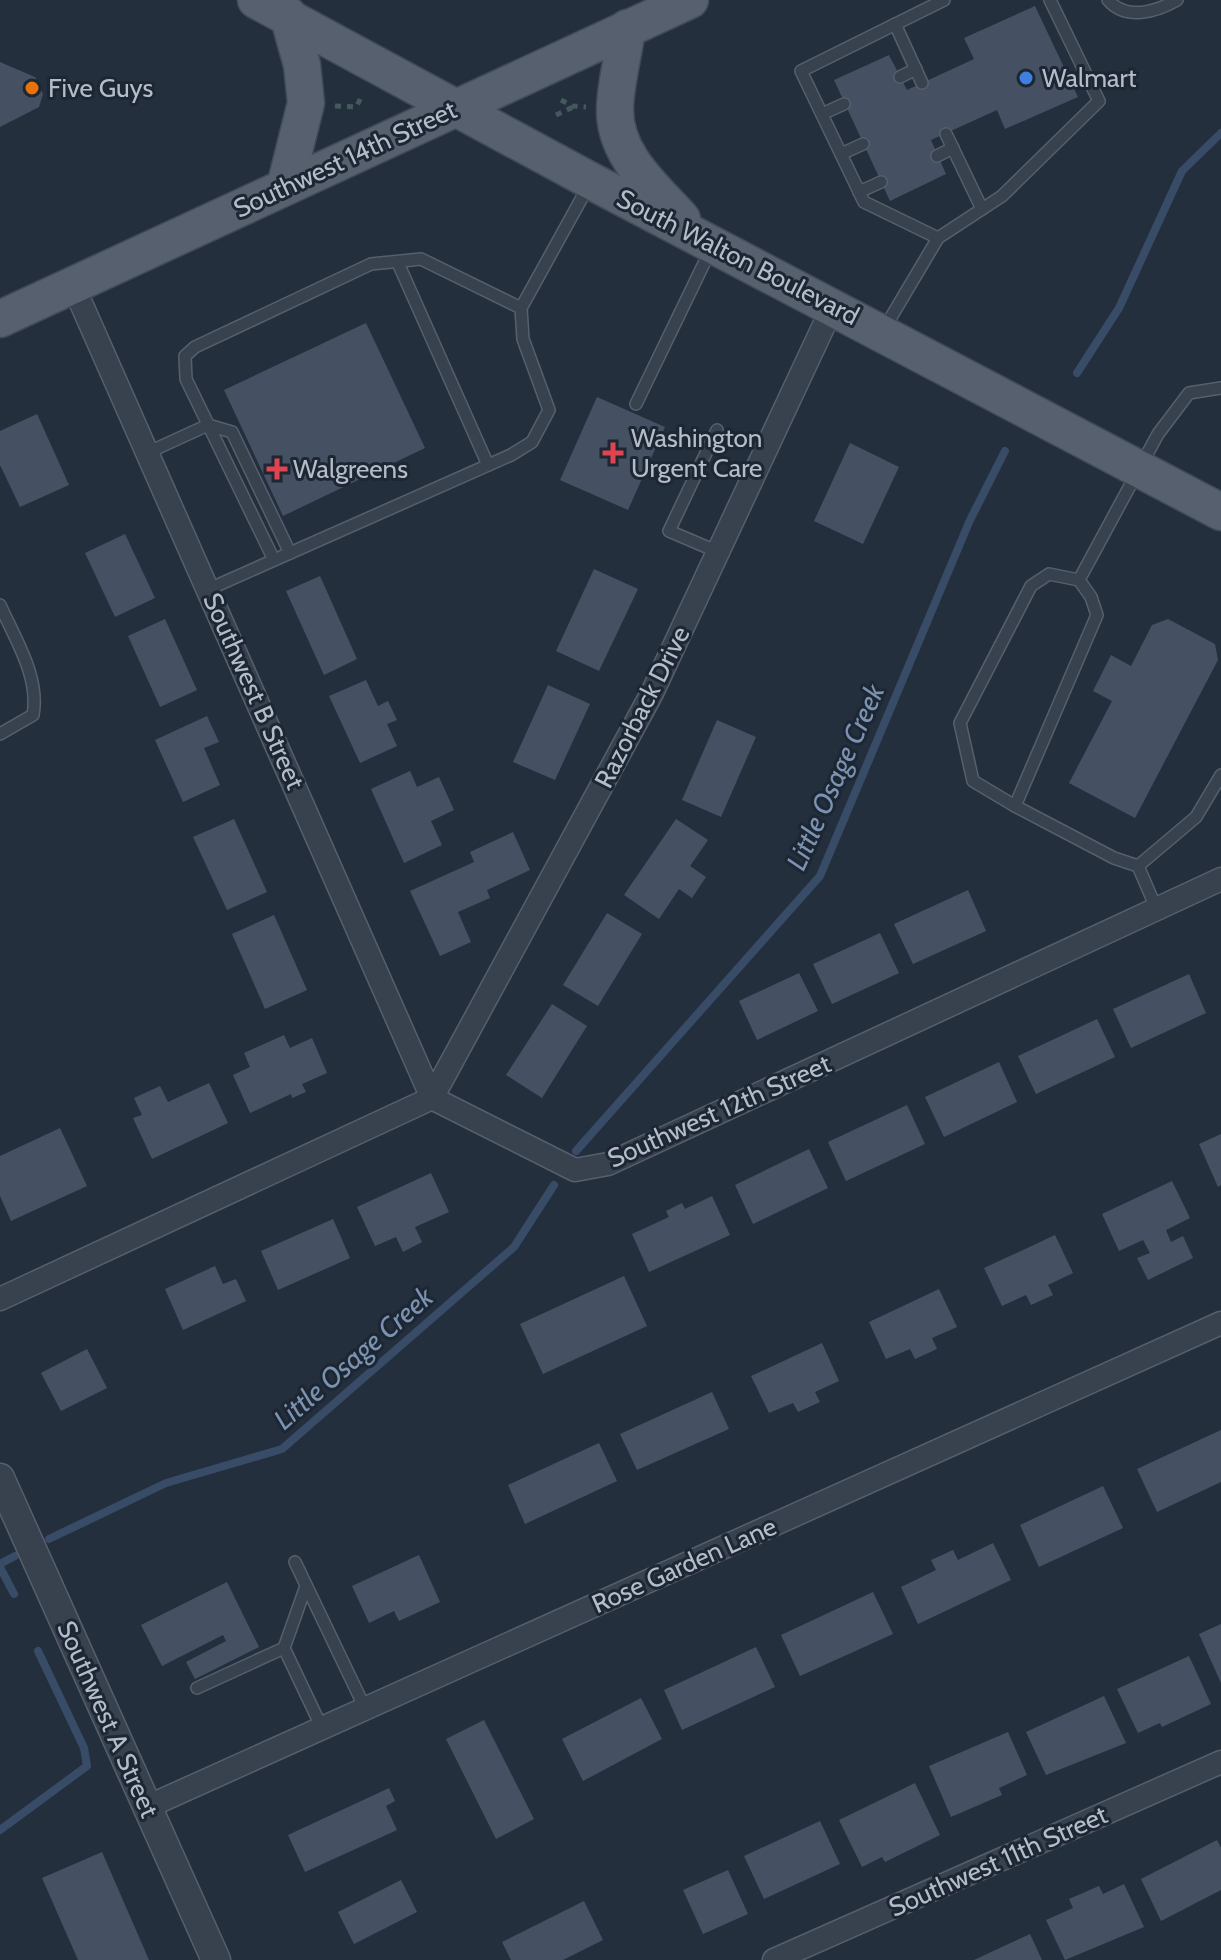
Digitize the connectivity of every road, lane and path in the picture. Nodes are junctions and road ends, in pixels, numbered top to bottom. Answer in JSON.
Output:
{"nodes":[{"id":1,"x":256,"y":0,"type":"edge"},
{"id":2,"x":944,"y":0,"type":"edge"},
{"id":3,"x":1050,"y":0,"type":"edge"},
{"id":4,"x":1108,"y":0,"type":"edge"},
{"id":5,"x":1177,"y":0,"type":"edge"},
{"id":6,"x":687,"y":1,"type":"edge"},
{"id":7,"x":288,"y":15,"type":"junction"},
{"id":8,"x":895,"y":24,"type":"junction"},
{"id":9,"x":627,"y":28,"type":"junction"},
{"id":10,"x":916,"y":69,"type":"junction"},
{"id":11,"x":900,"y":77,"type":"dead end"},
{"id":12,"x":922,"y":83,"type":"dead end"},
{"id":13,"x":361,"y":98,"type":"dead end"},
{"id":14,"x":561,"y":100,"type":"dead end"},
{"id":15,"x":323,"y":104,"type":"dead end"},
{"id":16,"x":844,"y":104,"type":"dead end"},
{"id":17,"x":356,"y":107,"type":"junction"},
{"id":18,"x":459,"y":107,"type":"junction"},
{"id":19,"x":363,"y":111,"type":"dead end"},
{"id":20,"x":822,"y":114,"type":"junction"},
{"id":21,"x":556,"y":115,"type":"dead end"},
{"id":22,"x":946,"y":134,"type":"dead end"},
{"id":23,"x":863,"y":144,"type":"dead end"},
{"id":24,"x":953,"y":148,"type":"junction"},
{"id":25,"x":841,"y":154,"type":"junction"},
{"id":26,"x":937,"y":156,"type":"dead end"},
{"id":27,"x":591,"y":181,"type":"junction"},
{"id":28,"x":881,"y":182,"type":"dead end"},
{"id":29,"x":285,"y":187,"type":"junction"},
{"id":30,"x":859,"y":192,"type":"junction"},
{"id":31,"x":982,"y":209,"type":"junction"},
{"id":32,"x":703,"y":238,"type":"junction"},
{"id":33,"x":938,"y":238,"type":"junction"},
{"id":34,"x":398,"y":263,"type":"junction"},
{"id":35,"x":73,"y":285,"type":"junction"},
{"id":36,"x":833,"y":306,"type":"junction"},
{"id":37,"x":521,"y":308,"type":"junction"},
{"id":38,"x":0,"y":319,"type":"edge"},
{"id":39,"x":882,"y":333,"type":"junction"},
{"id":40,"x":1221,"y":388,"type":"edge"},
{"id":41,"x":636,"y":404,"type":"dead end"},
{"id":42,"x":208,"y":425,"type":"junction"},
{"id":43,"x":717,"y":430,"type":"dead end"},
{"id":44,"x":149,"y":452,"type":"junction"},
{"id":45,"x":488,"y":465,"type":"junction"},
{"id":46,"x":1139,"y":468,"type":"junction"},
{"id":47,"x":1221,"y":512,"type":"edge"},
{"id":48,"x":718,"y":552,"type":"junction"},
{"id":49,"x":290,"y":553,"type":"junction"},
{"id":50,"x":274,"y":560,"type":"junction"},
{"id":51,"x":1079,"y":580,"type":"junction"},
{"id":52,"x":209,"y":589,"type":"junction"},
{"id":53,"x":0,"y":605,"type":"edge"},
{"id":54,"x":0,"y":734,"type":"edge"},
{"id":55,"x":1221,"y":775,"type":"edge"},
{"id":56,"x":1015,"y":806,"type":"junction"},
{"id":57,"x":1138,"y":866,"type":"junction"},
{"id":58,"x":1221,"y":879,"type":"edge"},
{"id":59,"x":1158,"y":910,"type":"junction"},
{"id":60,"x":432,"y":1098,"type":"junction"},
{"id":61,"x":0,"y":1299,"type":"edge"},
{"id":62,"x":1221,"y":1323,"type":"edge"},
{"id":63,"x":0,"y":1478,"type":"edge"},
{"id":64,"x":295,"y":1562,"type":"dead end"},
{"id":65,"x":306,"y":1586,"type":"junction"},
{"id":66,"x":284,"y":1648,"type":"junction"},
{"id":67,"x":197,"y":1688,"type":"dead end"},
{"id":68,"x":365,"y":1708,"type":"junction"},
{"id":69,"x":322,"y":1728,"type":"junction"},
{"id":70,"x":1221,"y":1762,"type":"edge"},
{"id":71,"x":147,"y":1807,"type":"junction"},
{"id":72,"x":216,"y":1960,"type":"edge"},
{"id":73,"x":774,"y":1960,"type":"edge"}],
"edges":[{"from":1,"to":7,"type":"main road","name":"South Walton Boulevard"},
{"from":2,"to":8,"type":"lane"},
{"from":3,"to":31,"type":"lane"},
{"from":4,"to":5,"type":"lane"},
{"from":6,"to":9,"type":"main road","name":"Southwest 14th Street"},
{"from":7,"to":18,"type":"main road","name":"South Walton Boulevard"},
{"from":7,"to":29,"type":"main road"},
{"from":8,"to":10,"type":"lane"},
{"from":8,"to":20,"type":"lane"},
{"from":9,"to":18,"type":"main road","name":"Southwest 14th Street"},
{"from":9,"to":32,"type":"main road"},
{"from":10,"to":11,"type":"lane"},
{"from":10,"to":12,"type":"lane"},
{"from":13,"to":17,"type":"path"},
{"from":14,"to":21,"type":"path"},
{"from":15,"to":17,"type":"path"},
{"from":16,"to":20,"type":"lane"},
{"from":17,"to":19,"type":"path"},
{"from":18,"to":27,"type":"main road","name":"South Walton Boulevard"},
{"from":18,"to":29,"type":"main road","name":"Southwest 14th Street"},
{"from":20,"to":25,"type":"lane"},
{"from":22,"to":24,"type":"lane"},
{"from":23,"to":25,"type":"lane"},
{"from":24,"to":26,"type":"lane"},
{"from":24,"to":31,"type":"lane"},
{"from":25,"to":30,"type":"lane"},
{"from":27,"to":32,"type":"main road","name":"South Walton Boulevard"},
{"from":27,"to":37,"type":"lane"},
{"from":28,"to":30,"type":"lane"},
{"from":29,"to":35,"type":"main road","name":"Southwest 14th Street"},
{"from":30,"to":33,"type":"lane"},
{"from":31,"to":33,"type":"lane"},
{"from":32,"to":36,"type":"main road","name":"South Walton Boulevard"},
{"from":32,"to":41,"type":"lane"},
{"from":33,"to":39,"type":"lane"},
{"from":34,"to":37,"type":"lane"},
{"from":34,"to":42,"type":"lane"},
{"from":34,"to":45,"type":"lane"},
{"from":35,"to":38,"type":"main road","name":"Southwest 14th Street"},
{"from":35,"to":44,"type":"street","name":"Southwest B Street"},
{"from":36,"to":39,"type":"main road","name":"South Walton Boulevard"},
{"from":36,"to":48,"type":"street","name":"Razorback Drive"},
{"from":37,"to":45,"type":"lane"},
{"from":39,"to":46,"type":"main road","name":"South Walton Boulevard"},
{"from":40,"to":46,"type":"lane"},
{"from":42,"to":44,"type":"lane"},
{"from":42,"to":49,"type":"lane"},
{"from":42,"to":50,"type":"lane"},
{"from":43,"to":48,"type":"lane"},
{"from":44,"to":52,"type":"street","name":"Southwest B Street"},
{"from":45,"to":49,"type":"lane"},
{"from":46,"to":47,"type":"main road","name":"South Walton Boulevard"},
{"from":46,"to":51,"type":"lane"},
{"from":48,"to":60,"type":"street","name":"Razorback Drive"},
{"from":49,"to":50,"type":"lane"},
{"from":50,"to":52,"type":"lane"},
{"from":51,"to":56,"type":"lane"},
{"from":51,"to":56,"type":"lane"},
{"from":52,"to":60,"type":"street","name":"Southwest B Street"},
{"from":53,"to":54,"type":"lane"},
{"from":55,"to":57,"type":"lane"},
{"from":56,"to":57,"type":"lane"},
{"from":57,"to":59,"type":"lane"},
{"from":58,"to":59,"type":"street","name":"Southwest 12th Street"},
{"from":59,"to":60,"type":"street","name":"Southwest 12th Street"},
{"from":60,"to":61,"type":"street"},
{"from":62,"to":68,"type":"street","name":"Rose Garden Lane"},
{"from":63,"to":71,"type":"street","name":"Southwest A Street"},
{"from":64,"to":65,"type":"lane"},
{"from":65,"to":66,"type":"lane"},
{"from":65,"to":68,"type":"lane"},
{"from":66,"to":67,"type":"lane"},
{"from":66,"to":69,"type":"lane"},
{"from":68,"to":69,"type":"street","name":"Rose Garden Lane"},
{"from":69,"to":71,"type":"street","name":"Rose Garden Lane"},
{"from":70,"to":73,"type":"street","name":"Southwest 11th Street"},
{"from":71,"to":72,"type":"street","name":"Southwest A Street"}]}
